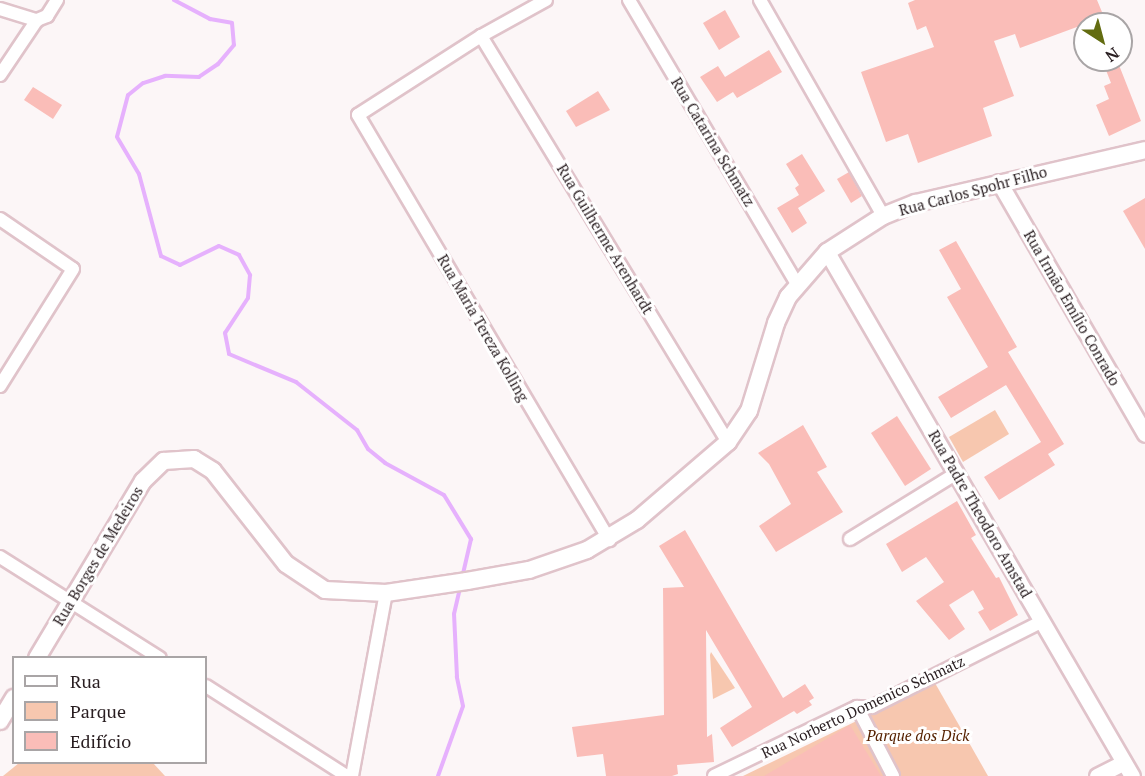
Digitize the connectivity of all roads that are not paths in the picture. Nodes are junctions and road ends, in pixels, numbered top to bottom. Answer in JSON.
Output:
{"nodes":[{"id":1,"x":57,"y":0,"type":"edge"},
{"id":2,"x":546,"y":0,"type":"edge"},
{"id":3,"x":629,"y":0,"type":"edge"},
{"id":4,"x":759,"y":0,"type":"edge"},
{"id":5,"x":0,"y":9,"type":"edge"},
{"id":6,"x":37,"y":20,"type":"junction"},
{"id":7,"x":481,"y":36,"type":"junction"},
{"id":8,"x":0,"y":75,"type":"edge"},
{"id":9,"x":1144,"y":154,"type":"edge"},
{"id":10,"x":999,"y":182,"type":"junction"},
{"id":11,"x":883,"y":216,"type":"junction"},
{"id":12,"x":0,"y":219,"type":"edge"},
{"id":13,"x":828,"y":252,"type":"junction"},
{"id":14,"x":797,"y":284,"type":"junction"},
{"id":15,"x":0,"y":386,"type":"edge"},
{"id":16,"x":1145,"y":434,"type":"edge"},
{"id":17,"x":728,"y":442,"type":"junction"},
{"id":18,"x":957,"y":473,"type":"junction"},
{"id":19,"x":850,"y":539,"type":"dead end"},
{"id":20,"x":609,"y":540,"type":"junction"},
{"id":21,"x":0,"y":557,"type":"edge"},
{"id":22,"x":461,"y":582,"type":"joint"},
{"id":23,"x":386,"y":593,"type":"junction"},
{"id":24,"x":70,"y":601,"type":"junction"},
{"id":25,"x":1043,"y":621,"type":"junction"},
{"id":26,"x":38,"y":656,"type":"edge"},
{"id":27,"x":158,"y":656,"type":"edge"},
{"id":28,"x":207,"y":687,"type":"edge"},
{"id":29,"x":12,"y":701,"type":"edge"},
{"id":30,"x":857,"y":707,"type":"junction"},
{"id":31,"x":0,"y":721,"type":"edge"},
{"id":32,"x":1124,"y":762,"type":"junction"},
{"id":33,"x":347,"y":776,"type":"edge"},
{"id":34,"x":352,"y":776,"type":"edge"},
{"id":35,"x":714,"y":776,"type":"edge"},
{"id":36,"x":893,"y":776,"type":"edge"},
{"id":37,"x":1097,"y":776,"type":"edge"},
{"id":38,"x":1132,"y":776,"type":"edge"}],
"edges":[{"from":1,"to":6,"type":"street"},
{"from":2,"to":7,"type":"street"},
{"from":3,"to":14,"type":"street","name":"Rua Catarina Schmatz"},
{"from":4,"to":11,"type":"street"},
{"from":5,"to":6,"type":"street"},
{"from":6,"to":8,"type":"street"},
{"from":7,"to":17,"type":"street","name":"Rua Guilherme Arenhardt"},
{"from":7,"to":20,"type":"street","name":"Rua Maria Tereza Kolling"},
{"from":9,"to":10,"type":"main road","name":"Rua Carlos Spohr Filho"},
{"from":10,"to":11,"type":"main road","name":"Rua Carlos Spohr Filho"},
{"from":10,"to":16,"type":"street","name":"Rua Irmão Emílio Conrado"},
{"from":11,"to":13,"type":"main road","name":"Rua Carlos Spohr Filho"},
{"from":12,"to":15,"type":"street"},
{"from":13,"to":14,"type":"main road","name":"Rua Carlos Spohr Filho"},
{"from":13,"to":18,"type":"street","name":"Rua Padre Theodoro Amstad"},
{"from":14,"to":17,"type":"main road","name":"Rua Carlos Spohr Filho"},
{"from":17,"to":20,"type":"main road","name":"Rua Carlos Spohr Filho"},
{"from":18,"to":19,"type":"street"},
{"from":18,"to":25,"type":"street","name":"Rua Padre Theodoro Amstad"},
{"from":20,"to":22,"type":"main road","name":"Rua Carlos Spohr Filho"},
{"from":21,"to":24,"type":"street"},
{"from":22,"to":23,"type":"main road","name":"Rua Borges de Medeiros"},
{"from":23,"to":24,"type":"main road","name":"Rua Borges de Medeiros"},
{"from":23,"to":34,"type":"street"},
{"from":24,"to":26,"type":"main road","name":"Rua Borges de Medeiros"},
{"from":24,"to":27,"type":"street"},
{"from":25,"to":30,"type":"street","name":"Rua Norberto Domenico Schmatz"},
{"from":25,"to":32,"type":"street","name":"Rua Padre Theodoro Amstad"},
{"from":28,"to":33,"type":"street"},
{"from":29,"to":31,"type":"main road"},
{"from":30,"to":35,"type":"street","name":"Rua Norberto Domenico Schmatz"},
{"from":30,"to":36,"type":"street"},
{"from":32,"to":37,"type":"street"},
{"from":32,"to":38,"type":"street","name":"Rua Padre Theodoro Amstad"}]}
